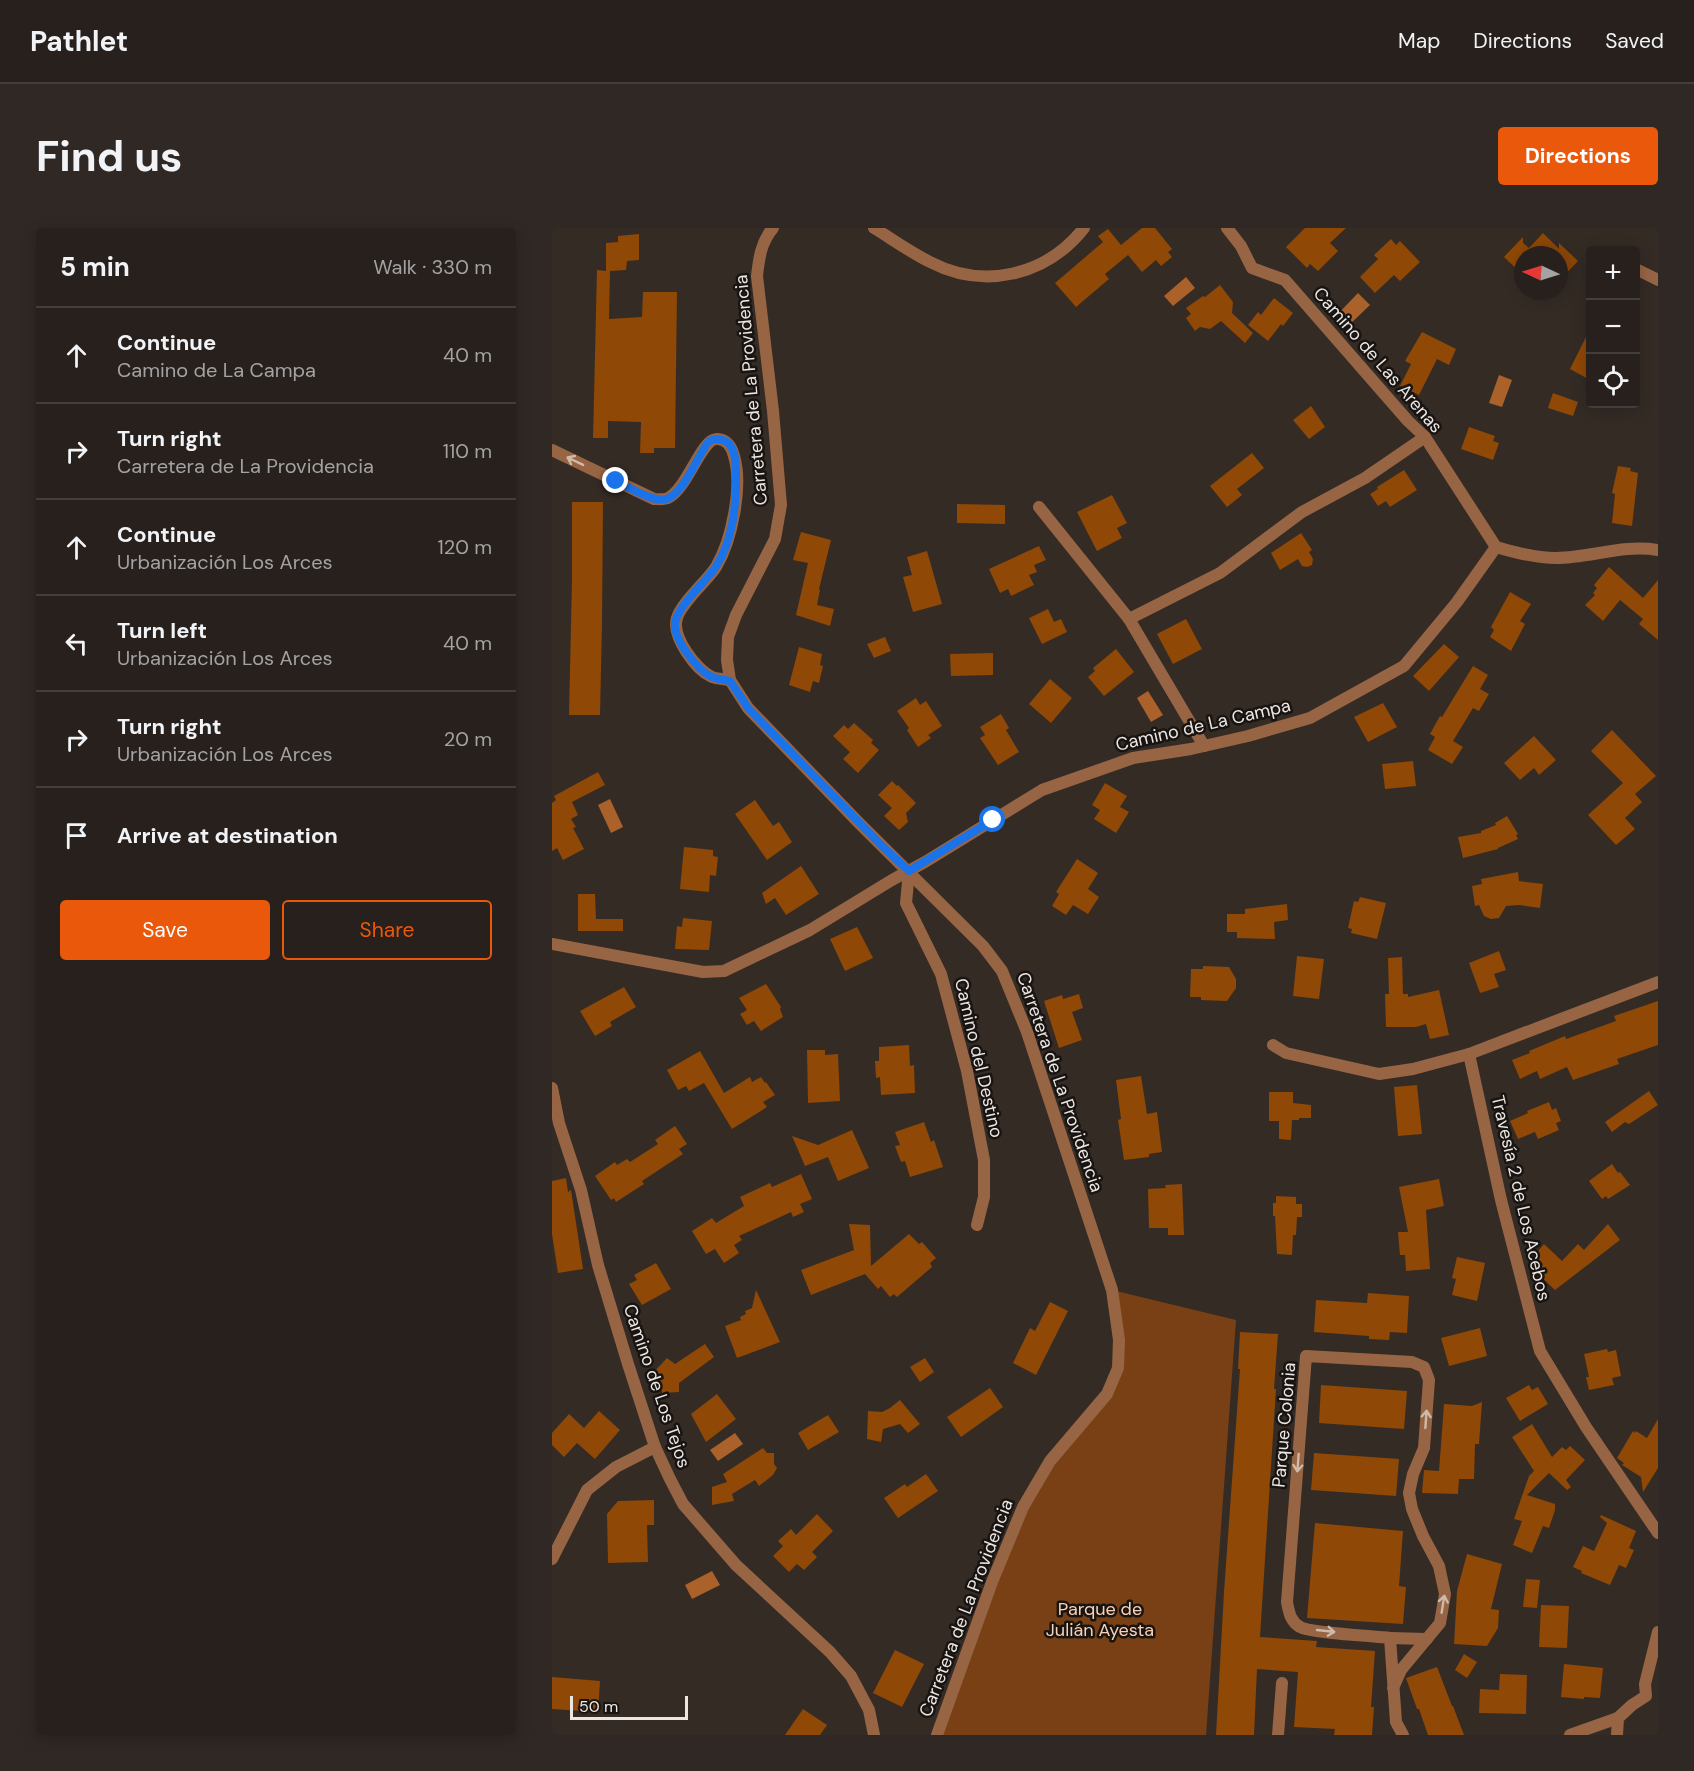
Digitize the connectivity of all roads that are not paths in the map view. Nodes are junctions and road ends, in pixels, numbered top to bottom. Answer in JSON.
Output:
{"nodes":[{"id":1,"x":774,"y":228,"type":"edge"},
{"id":2,"x":874,"y":228,"type":"edge"},
{"id":3,"x":1084,"y":228,"type":"edge"},
{"id":4,"x":1227,"y":228,"type":"edge"},
{"id":5,"x":1640,"y":271,"type":"edge"},
{"id":6,"x":1658,"y":280,"type":"edge"},
{"id":7,"x":1425,"y":437,"type":"junction"},
{"id":8,"x":552,"y":450,"type":"edge"},
{"id":9,"x":1039,"y":507,"type":"dead end"},
{"id":10,"x":1496,"y":548,"type":"junction"},
{"id":11,"x":1658,"y":550,"type":"edge"},
{"id":12,"x":1129,"y":619,"type":"junction"},
{"id":13,"x":730,"y":681,"type":"junction"},
{"id":14,"x":1204,"y":746,"type":"junction"},
{"id":15,"x":909,"y":871,"type":"junction"},
{"id":16,"x":552,"y":944,"type":"edge"},
{"id":17,"x":1658,"y":982,"type":"edge"},
{"id":18,"x":1274,"y":1045,"type":"dead end"},
{"id":19,"x":1469,"y":1053,"type":"junction"},
{"id":20,"x":552,"y":1088,"type":"edge"},
{"id":21,"x":977,"y":1225,"type":"dead end"},
{"id":22,"x":655,"y":1447,"type":"junction"},
{"id":23,"x":1658,"y":1533,"type":"edge"},
{"id":24,"x":552,"y":1559,"type":"edge"},
{"id":25,"x":1658,"y":1632,"type":"edge"},
{"id":26,"x":1390,"y":1638,"type":"junction"},
{"id":27,"x":1427,"y":1639,"type":"junction"},
{"id":28,"x":1282,"y":1683,"type":"dead end"},
{"id":29,"x":1393,"y":1688,"type":"junction"},
{"id":30,"x":1652,"y":1697,"type":"edge"},
{"id":31,"x":1618,"y":1718,"type":"junction"},
{"id":32,"x":874,"y":1735,"type":"edge"},
{"id":33,"x":937,"y":1735,"type":"edge"},
{"id":34,"x":1278,"y":1735,"type":"edge"},
{"id":35,"x":1403,"y":1735,"type":"edge"},
{"id":36,"x":1569,"y":1735,"type":"edge"},
{"id":37,"x":1617,"y":1735,"type":"edge"}],
"edges":[{"from":1,"to":13,"type":"street","name":"Carretera de La Providencia"},
{"from":2,"to":3,"type":"street"},
{"from":4,"to":7,"type":"street","name":"Camino de Las Arenas"},
{"from":5,"to":6,"type":"street"},
{"from":7,"to":10,"type":"street","name":"Camino de Las Arenas"},
{"from":7,"to":12,"type":"street"},
{"from":13,"to":8,"type":"street","one_way":true},
{"from":9,"to":12,"type":"street"},
{"from":10,"to":11,"type":"street"},
{"from":10,"to":14,"type":"street","name":"Camino de La Campa"},
{"from":12,"to":14,"type":"street"},
{"from":13,"to":15,"type":"street","name":"Carretera de La Providencia"},
{"from":14,"to":15,"type":"street","name":"Camino de La Campa"},
{"from":15,"to":16,"type":"street","name":"Camino de La Campa"},
{"from":15,"to":21,"type":"street","name":"Camino del Destino"},
{"from":15,"to":33,"type":"street","name":"Carretera de La Providencia"},
{"from":17,"to":19,"type":"street"},
{"from":18,"to":19,"type":"street"},
{"from":19,"to":23,"type":"street","name":"Travesía 2 de Los Acebos"},
{"from":20,"to":22,"type":"street","name":"Camino de Los Tejos"},
{"from":22,"to":24,"type":"street"},
{"from":22,"to":32,"type":"street","name":"Camino de Los Tejos"},
{"from":25,"to":30,"type":"street"},
{"from":26,"to":27,"type":"street","name":"Parque Colonia"},
{"from":27,"to":26,"type":"street","name":"Parque Colonia","one_way":true},
{"from":26,"to":29,"type":"street"},
{"from":27,"to":29,"type":"street","name":"Parque Colonia"},
{"from":28,"to":34,"type":"street"},
{"from":29,"to":35,"type":"street"},
{"from":30,"to":31,"type":"street"},
{"from":31,"to":36,"type":"street"},
{"from":31,"to":37,"type":"street"}]}
